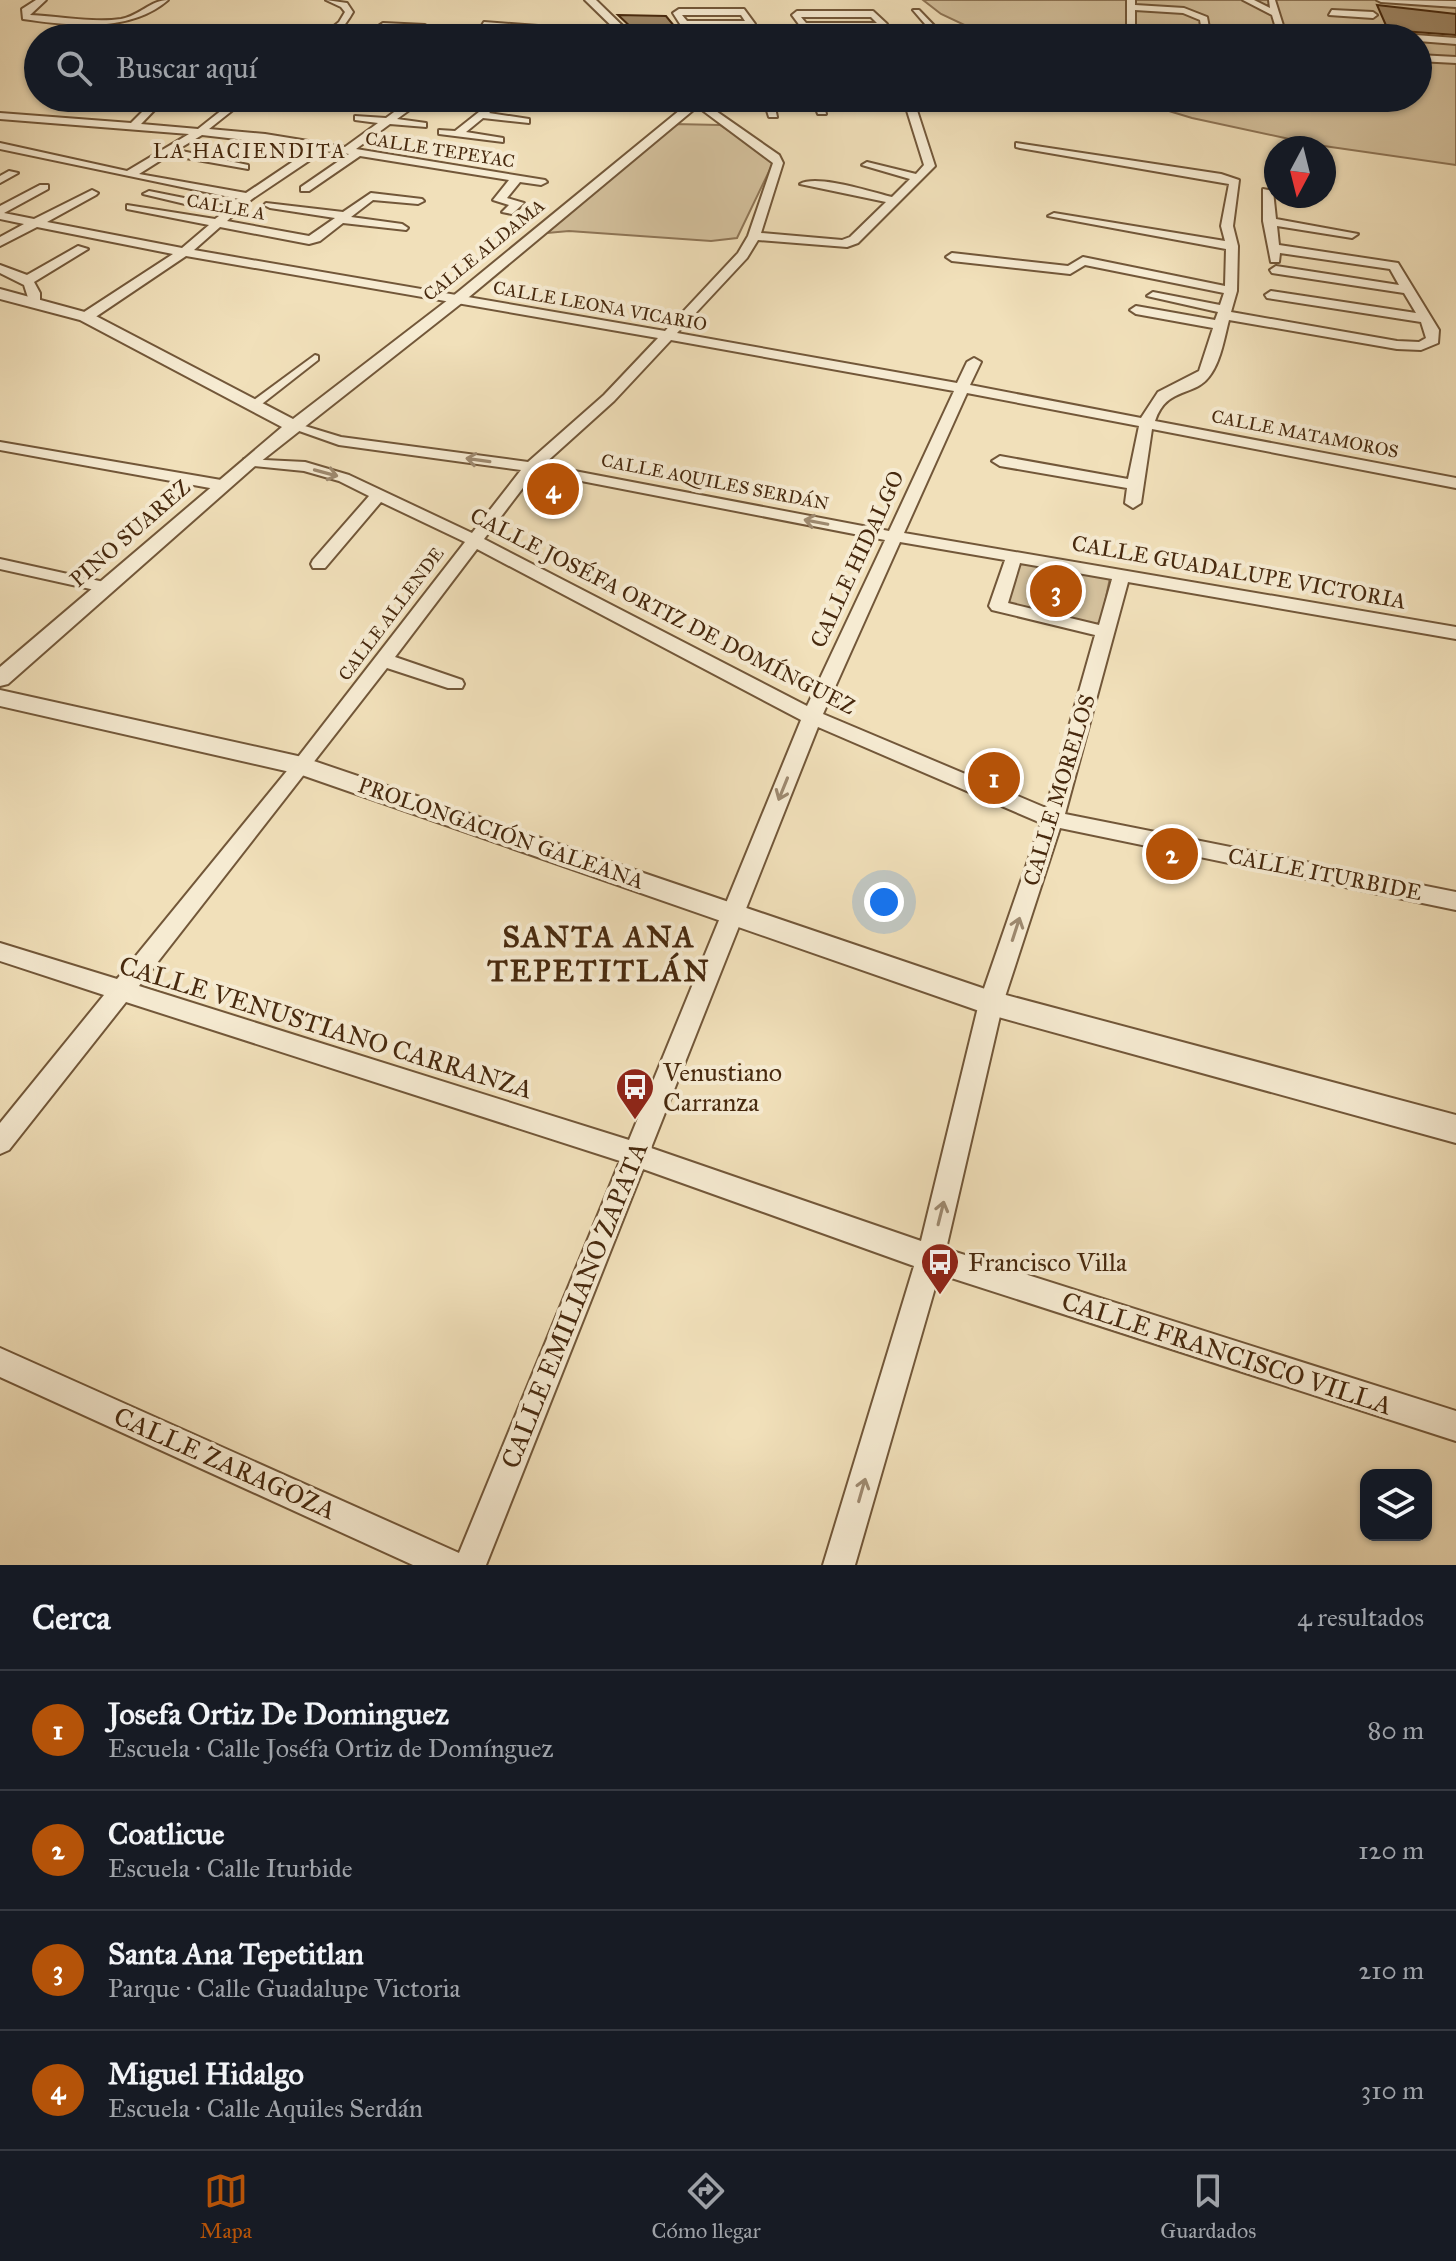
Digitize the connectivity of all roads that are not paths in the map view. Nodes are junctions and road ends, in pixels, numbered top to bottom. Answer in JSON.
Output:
{"nodes":[{"id":1,"x":42,"y":0,"type":"edge"},
{"id":2,"x":164,"y":0,"type":"edge"},
{"id":3,"x":330,"y":0,"type":"edge"},
{"id":4,"x":590,"y":0,"type":"edge"},
{"id":5,"x":1247,"y":0,"type":"edge"},
{"id":6,"x":1381,"y":0,"type":"edge"},
{"id":7,"x":1456,"y":1,"type":"edge"},
{"id":8,"x":1272,"y":2,"type":"edge"},
{"id":9,"x":1131,"y":3,"type":"edge"},
{"id":10,"x":916,"y":12,"type":"dead end"},
{"id":11,"x":1332,"y":13,"type":"dead end"},
{"id":12,"x":1276,"y":14,"type":"junction"},
{"id":13,"x":1352,"y":14,"type":"junction"},
{"id":14,"x":1373,"y":15,"type":"dead end"},
{"id":15,"x":342,"y":24,"type":"edge"},
{"id":16,"x":615,"y":24,"type":"edge"},
{"id":17,"x":689,"y":24,"type":"joint"},
{"id":18,"x":801,"y":24,"type":"edge"},
{"id":19,"x":883,"y":24,"type":"edge"},
{"id":20,"x":928,"y":24,"type":"edge"},
{"id":21,"x":1131,"y":24,"type":"edge"},
{"id":22,"x":1205,"y":24,"type":"edge"},
{"id":23,"x":1279,"y":24,"type":"edge"},
{"id":24,"x":1356,"y":24,"type":"edge"},
{"id":25,"x":1432,"y":39,"type":"edge"},
{"id":26,"x":1456,"y":41,"type":"edge"},
{"id":27,"x":1432,"y":59,"type":"edge"},
{"id":28,"x":1456,"y":60,"type":"edge"},
{"id":29,"x":148,"y":112,"type":"edge"},
{"id":30,"x":225,"y":112,"type":"edge"},
{"id":31,"x":365,"y":112,"type":"edge"},
{"id":32,"x":402,"y":112,"type":"edge"},
{"id":33,"x":485,"y":112,"type":"edge"},
{"id":34,"x":683,"y":112,"type":"edge"},
{"id":35,"x":713,"y":112,"type":"edge"},
{"id":36,"x":772,"y":112,"type":"edge"},
{"id":37,"x":913,"y":112,"type":"edge"},
{"id":38,"x":481,"y":115,"type":"junction"},
{"id":39,"x":773,"y":115,"type":"dead end"},
{"id":40,"x":0,"y":116,"type":"edge"},
{"id":41,"x":525,"y":121,"type":"dead end"},
{"id":42,"x":388,"y":122,"type":"junction"},
{"id":43,"x":135,"y":125,"type":"junction"},
{"id":44,"x":422,"y":125,"type":"dead end"},
{"id":45,"x":201,"y":131,"type":"junction"},
{"id":46,"x":443,"y":132,"type":"dead end"},
{"id":47,"x":457,"y":134,"type":"junction"},
{"id":48,"x":499,"y":140,"type":"dead end"},
{"id":49,"x":1020,"y":145,"type":"dead end"},
{"id":50,"x":0,"y":146,"type":"edge"},
{"id":51,"x":322,"y":147,"type":"junction"},
{"id":52,"x":169,"y":152,"type":"junction"},
{"id":53,"x":351,"y":152,"type":"junction"},
{"id":54,"x":867,"y":165,"type":"dead end"},
{"id":55,"x":244,"y":167,"type":"dead end"},
{"id":56,"x":13,"y":173,"type":"dead end"},
{"id":57,"x":129,"y":175,"type":"junction"},
{"id":58,"x":517,"y":178,"type":"junction"},
{"id":59,"x":920,"y":178,"type":"junction"},
{"id":60,"x":0,"y":180,"type":"edge"},
{"id":61,"x":541,"y":182,"type":"dead end"},
{"id":62,"x":805,"y":186,"type":"dead end"},
{"id":63,"x":44,"y":187,"type":"dead end"},
{"id":64,"x":305,"y":189,"type":"dead end"},
{"id":65,"x":92,"y":193,"type":"dead end"},
{"id":66,"x":149,"y":194,"type":"dead end"},
{"id":67,"x":248,"y":197,"type":"junction"},
{"id":68,"x":894,"y":201,"type":"junction"},
{"id":69,"x":270,"y":205,"type":"dead end"},
{"id":70,"x":131,"y":207,"type":"dead end"},
{"id":71,"x":1268,"y":208,"type":"edge"},
{"id":72,"x":232,"y":211,"type":"junction"},
{"id":73,"x":508,"y":212,"type":"dead end"},
{"id":74,"x":0,"y":213,"type":"edge"},
{"id":75,"x":1054,"y":216,"type":"dead end"},
{"id":76,"x":343,"y":217,"type":"junction"},
{"id":77,"x":1269,"y":221,"type":"junction"},
{"id":78,"x":37,"y":223,"type":"junction"},
{"id":79,"x":216,"y":225,"type":"junction"},
{"id":80,"x":1352,"y":234,"type":"dead end"},
{"id":81,"x":754,"y":236,"type":"junction"},
{"id":82,"x":0,"y":242,"type":"edge"},
{"id":83,"x":1232,"y":246,"type":"junction"},
{"id":84,"x":1274,"y":248,"type":"junction"},
{"id":85,"x":82,"y":249,"type":"dead end"},
{"id":86,"x":184,"y":252,"type":"junction"},
{"id":87,"x":952,"y":257,"type":"dead end"},
{"id":88,"x":0,"y":269,"type":"edge"},
{"id":89,"x":1276,"y":270,"type":"junction"},
{"id":90,"x":28,"y":280,"type":"junction"},
{"id":91,"x":1409,"y":290,"type":"junction"},
{"id":92,"x":1231,"y":291,"type":"junction"},
{"id":93,"x":0,"y":294,"type":"edge"},
{"id":94,"x":1271,"y":295,"type":"junction"},
{"id":95,"x":1153,"y":296,"type":"dead end"},
{"id":96,"x":458,"y":299,"type":"junction"},
{"id":97,"x":35,"y":301,"type":"junction"},
{"id":98,"x":1136,"y":310,"type":"dead end"},
{"id":99,"x":86,"y":317,"type":"junction"},
{"id":100,"x":1223,"y":317,"type":"junction"},
{"id":101,"x":1426,"y":319,"type":"junction"},
{"id":102,"x":1263,"y":323,"type":"junction"},
{"id":103,"x":667,"y":337,"type":"junction"},
{"id":104,"x":315,"y":358,"type":"dead end"},
{"id":105,"x":974,"y":362,"type":"dead end"},
{"id":106,"x":963,"y":389,"type":"junction"},
{"id":107,"x":254,"y":405,"type":"junction"},
{"id":108,"x":1147,"y":423,"type":"junction"},
{"id":109,"x":295,"y":427,"type":"junction"},
{"id":110,"x":0,"y":446,"type":"edge"},
{"id":111,"x":1000,"y":461,"type":"dead end"},
{"id":112,"x":249,"y":462,"type":"junction"},
{"id":113,"x":531,"y":467,"type":"junction"},
{"id":114,"x":1456,"y":483,"type":"edge"},
{"id":115,"x":221,"y":485,"type":"junction"},
{"id":116,"x":1135,"y":485,"type":"junction"},
{"id":117,"x":379,"y":495,"type":"junction"},
{"id":118,"x":1133,"y":503,"type":"dead end"},
{"id":119,"x":892,"y":536,"type":"junction"},
{"id":120,"x":473,"y":540,"type":"junction"},
{"id":121,"x":1014,"y":557,"type":"junction"},
{"id":122,"x":0,"y":564,"type":"edge"},
{"id":123,"x":319,"y":564,"type":"dead end"},
{"id":124,"x":1121,"y":576,"type":"junction"},
{"id":125,"x":104,"y":587,"type":"junction"},
{"id":126,"x":1105,"y":632,"type":"junction"},
{"id":127,"x":1456,"y":633,"type":"edge"},
{"id":128,"x":381,"y":659,"type":"junction"},
{"id":129,"x":0,"y":679,"type":"edge"},
{"id":130,"x":455,"y":684,"type":"dead end"},
{"id":131,"x":0,"y":698,"type":"edge"},
{"id":132,"x":812,"y":717,"type":"junction"},
{"id":133,"x":302,"y":766,"type":"junction"},
{"id":134,"x":1053,"y":819,"type":"junction"},
{"id":135,"x":1456,"y":901,"type":"edge"},
{"id":136,"x":732,"y":912,"type":"junction"},
{"id":137,"x":0,"y":952,"type":"edge"},
{"id":138,"x":119,"y":992,"type":"junction"},
{"id":139,"x":991,"y":1003,"type":"junction"},
{"id":140,"x":1456,"y":1129,"type":"edge"},
{"id":141,"x":0,"y":1142,"type":"edge"},
{"id":142,"x":635,"y":1154,"type":"junction"},
{"id":143,"x":930,"y":1258,"type":"junction"},
{"id":144,"x":0,"y":1362,"type":"edge"},
{"id":145,"x":1456,"y":1426,"type":"edge"},
{"id":146,"x":449,"y":1565,"type":"edge"},
{"id":147,"x":470,"y":1565,"type":"edge"},
{"id":148,"x":839,"y":1565,"type":"edge"}],
"edges":[{"from":1,"to":2,"type":"street"},
{"from":3,"to":15,"type":"street"},
{"from":4,"to":16,"type":"street"},
{"from":5,"to":12,"type":"street"},
{"from":6,"to":7,"type":"street"},
{"from":8,"to":12,"type":"street"},
{"from":9,"to":21,"type":"street"},
{"from":9,"to":22,"type":"street"},
{"from":10,"to":20,"type":"street"},
{"from":11,"to":13,"type":"street"},
{"from":12,"to":23,"type":"street"},
{"from":13,"to":14,"type":"street"},
{"from":13,"to":24,"type":"street"},
{"from":17,"to":17,"type":"street"},
{"from":18,"to":19,"type":"street"},
{"from":25,"to":26,"type":"street"},
{"from":27,"to":28,"type":"street"},
{"from":29,"to":43,"type":"street"},
{"from":30,"to":45,"type":"street"},
{"from":31,"to":42,"type":"street"},
{"from":32,"to":42,"type":"street"},
{"from":33,"to":38,"type":"street"},
{"from":34,"to":96,"type":"street","name":"CALLE ALDAMA"},
{"from":35,"to":81,"type":"street","name":"CALLE ALLENDE"},
{"from":36,"to":39,"type":"street"},
{"from":37,"to":59,"type":"street"},
{"from":38,"to":41,"type":"street"},
{"from":38,"to":47,"type":"street"},
{"from":40,"to":43,"type":"street","name":"CALLE TEPEYAC"},
{"from":42,"to":44,"type":"street"},
{"from":42,"to":53,"type":"street"},
{"from":43,"to":45,"type":"street","name":"CALLE TEPEYAC"},
{"from":45,"to":51,"type":"street","name":"CALLE TEPEYAC"},
{"from":45,"to":52,"type":"street"},
{"from":46,"to":47,"type":"street"},
{"from":47,"to":48,"type":"street"},
{"from":49,"to":83,"type":"street"},
{"from":50,"to":57,"type":"street"},
{"from":51,"to":53,"type":"street","name":"CALLE TEPEYAC"},
{"from":51,"to":67,"type":"street"},
{"from":52,"to":55,"type":"street"},
{"from":52,"to":57,"type":"street"},
{"from":53,"to":58,"type":"street","name":"CALLE TEPEYAC"},
{"from":53,"to":64,"type":"street"},
{"from":54,"to":59,"type":"street"},
{"from":56,"to":60,"type":"street"},
{"from":57,"to":67,"type":"street"},
{"from":58,"to":61,"type":"street","name":"CALLE TEPEYAC"},
{"from":58,"to":73,"type":"street"},
{"from":59,"to":68,"type":"street"},
{"from":62,"to":68,"type":"street"},
{"from":63,"to":74,"type":"street"},
{"from":65,"to":78,"type":"street"},
{"from":66,"to":72,"type":"street"},
{"from":67,"to":72,"type":"street"},
{"from":68,"to":81,"type":"street"},
{"from":69,"to":76,"type":"street"},
{"from":70,"to":79,"type":"street","name":"CALLE A"},
{"from":71,"to":77,"type":"street"},
{"from":72,"to":79,"type":"street"},
{"from":74,"to":78,"type":"street","name":"CALLE LEONA VICARIO"},
{"from":75,"to":83,"type":"street"},
{"from":76,"to":76,"type":"street"},
{"from":76,"to":79,"type":"street","name":"CALLE A"},
{"from":77,"to":80,"type":"street"},
{"from":77,"to":84,"type":"street"},
{"from":78,"to":82,"type":"street"},
{"from":78,"to":86,"type":"street","name":"CALLE LEONA VICARIO"},
{"from":79,"to":86,"type":"street"},
{"from":81,"to":103,"type":"street","name":"CALLE ALLENDE"},
{"from":83,"to":92,"type":"street"},
{"from":84,"to":89,"type":"street"},
{"from":84,"to":91,"type":"street"},
{"from":85,"to":90,"type":"street"},
{"from":86,"to":96,"type":"street","name":"CALLE LEONA VICARIO"},
{"from":86,"to":99,"type":"street"},
{"from":87,"to":92,"type":"street"},
{"from":88,"to":90,"type":"street"},
{"from":89,"to":91,"type":"street"},
{"from":89,"to":94,"type":"street"},
{"from":90,"to":97,"type":"street"},
{"from":91,"to":101,"type":"street"},
{"from":92,"to":100,"type":"street"},
{"from":93,"to":97,"type":"street"},
{"from":94,"to":101,"type":"street"},
{"from":94,"to":102,"type":"street"},
{"from":95,"to":100,"type":"street"},
{"from":96,"to":103,"type":"street","name":"CALLE LEONA VICARIO"},
{"from":96,"to":109,"type":"street","name":"CALLE ALDAMA"},
{"from":97,"to":99,"type":"street"},
{"from":98,"to":100,"type":"street"},
{"from":99,"to":107,"type":"street"},
{"from":100,"to":102,"type":"street"},
{"from":100,"to":108,"type":"street"},
{"from":101,"to":102,"type":"street"},
{"from":103,"to":106,"type":"street","name":"CALLE LEONA VICARIO"},
{"from":103,"to":113,"type":"street","name":"CALLE ALLENDE"},
{"from":104,"to":107,"type":"street"},
{"from":105,"to":106,"type":"street","name":"CALLE HIDALGO"},
{"from":106,"to":108,"type":"street","name":"CALLE LEONA VICARIO"},
{"from":106,"to":119,"type":"street","name":"CALLE HIDALGO"},
{"from":107,"to":109,"type":"street"},
{"from":108,"to":114,"type":"street","name":"CALLE MATAMOROS"},
{"from":108,"to":116,"type":"street"},
{"from":109,"to":112,"type":"street","name":"PINO SUAREZ"},
{"from":113,"to":109,"type":"street","name":"CALLE AQUILES SERDÁN","one_way":true},
{"from":110,"to":115,"type":"street"},
{"from":111,"to":116,"type":"street"},
{"from":112,"to":115,"type":"street","name":"PINO SUAREZ"},
{"from":112,"to":117,"type":"street","name":"CALLE JOSÉFA ORTIZ DE DOMÍNGUEZ","one_way":true},
{"from":119,"to":113,"type":"street","name":"CALLE AQUILES SERDÁN","one_way":true},
{"from":113,"to":120,"type":"street","name":"CALLE ALLENDE"},
{"from":115,"to":125,"type":"street","name":"PINO SUAREZ"},
{"from":116,"to":118,"type":"street"},
{"from":117,"to":120,"type":"street","name":"CALLE JOSÉFA ORTIZ DE DOMÍNGUEZ"},
{"from":117,"to":123,"type":"street"},
{"from":119,"to":121,"type":"street","name":"CALLE GUADALUPE VICTORIA"},
{"from":119,"to":132,"type":"street","name":"CALLE HIDALGO"},
{"from":120,"to":128,"type":"street","name":"CALLE ALLENDE"},
{"from":120,"to":132,"type":"street","name":"CALLE JOSÉFA ORTIZ DE DOMÍNGUEZ"},
{"from":121,"to":124,"type":"street","name":"CALLE GUADALUPE VICTORIA"},
{"from":121,"to":126,"type":"street"},
{"from":122,"to":125,"type":"street"},
{"from":124,"to":126,"type":"street","name":"CALLE MORELOS"},
{"from":124,"to":127,"type":"street","name":"CALLE GUADALUPE VICTORIA"},
{"from":125,"to":129,"type":"street","name":"PINO SUAREZ"},
{"from":126,"to":134,"type":"street","name":"CALLE MORELOS"},
{"from":128,"to":130,"type":"street"},
{"from":128,"to":133,"type":"street","name":"CALLE ALLENDE"},
{"from":131,"to":133,"type":"street","name":"PROLONGACIÓN GALEANA"},
{"from":132,"to":134,"type":"street","name":"CALLE JOSÉFA ORTIZ DE DOMÍNGUEZ"},
{"from":132,"to":136,"type":"street","name":"CALLE HIDALGO","one_way":true},
{"from":133,"to":136,"type":"street","name":"PROLONGACIÓN GALEANA"},
{"from":133,"to":138,"type":"street","name":"CALLE ALLENDE"},
{"from":134,"to":135,"type":"street","name":"CALLE ITURBIDE"},
{"from":139,"to":134,"type":"street","name":"CALLE MORELOS","one_way":true},
{"from":136,"to":139,"type":"street","name":"PROLONGACIÓN GALEANA"},
{"from":136,"to":142,"type":"street","name":"CALLE EMILIANO ZAPATA"},
{"from":137,"to":138,"type":"street","name":"CALLE VENUSTIANO CARRANZA"},
{"from":138,"to":141,"type":"street","name":"CALLE ALLENDE"},
{"from":138,"to":142,"type":"street","name":"CALLE VENUSTIANO CARRANZA"},
{"from":139,"to":140,"type":"street","name":"PROLONGACIÓN GALEANA"},
{"from":143,"to":139,"type":"street","name":"CALLE MORELOS","one_way":true},
{"from":142,"to":143,"type":"street","name":"CALLE FRANCISCO VILLA"},
{"from":142,"to":147,"type":"street","name":"CALLE EMILIANO ZAPATA"},
{"from":143,"to":145,"type":"street","name":"CALLE FRANCISCO VILLA"},
{"from":148,"to":143,"type":"street","name":"CALLE MORELOS","one_way":true},
{"from":144,"to":146,"type":"street","name":"CALLE ZARAGOZA"}]}
